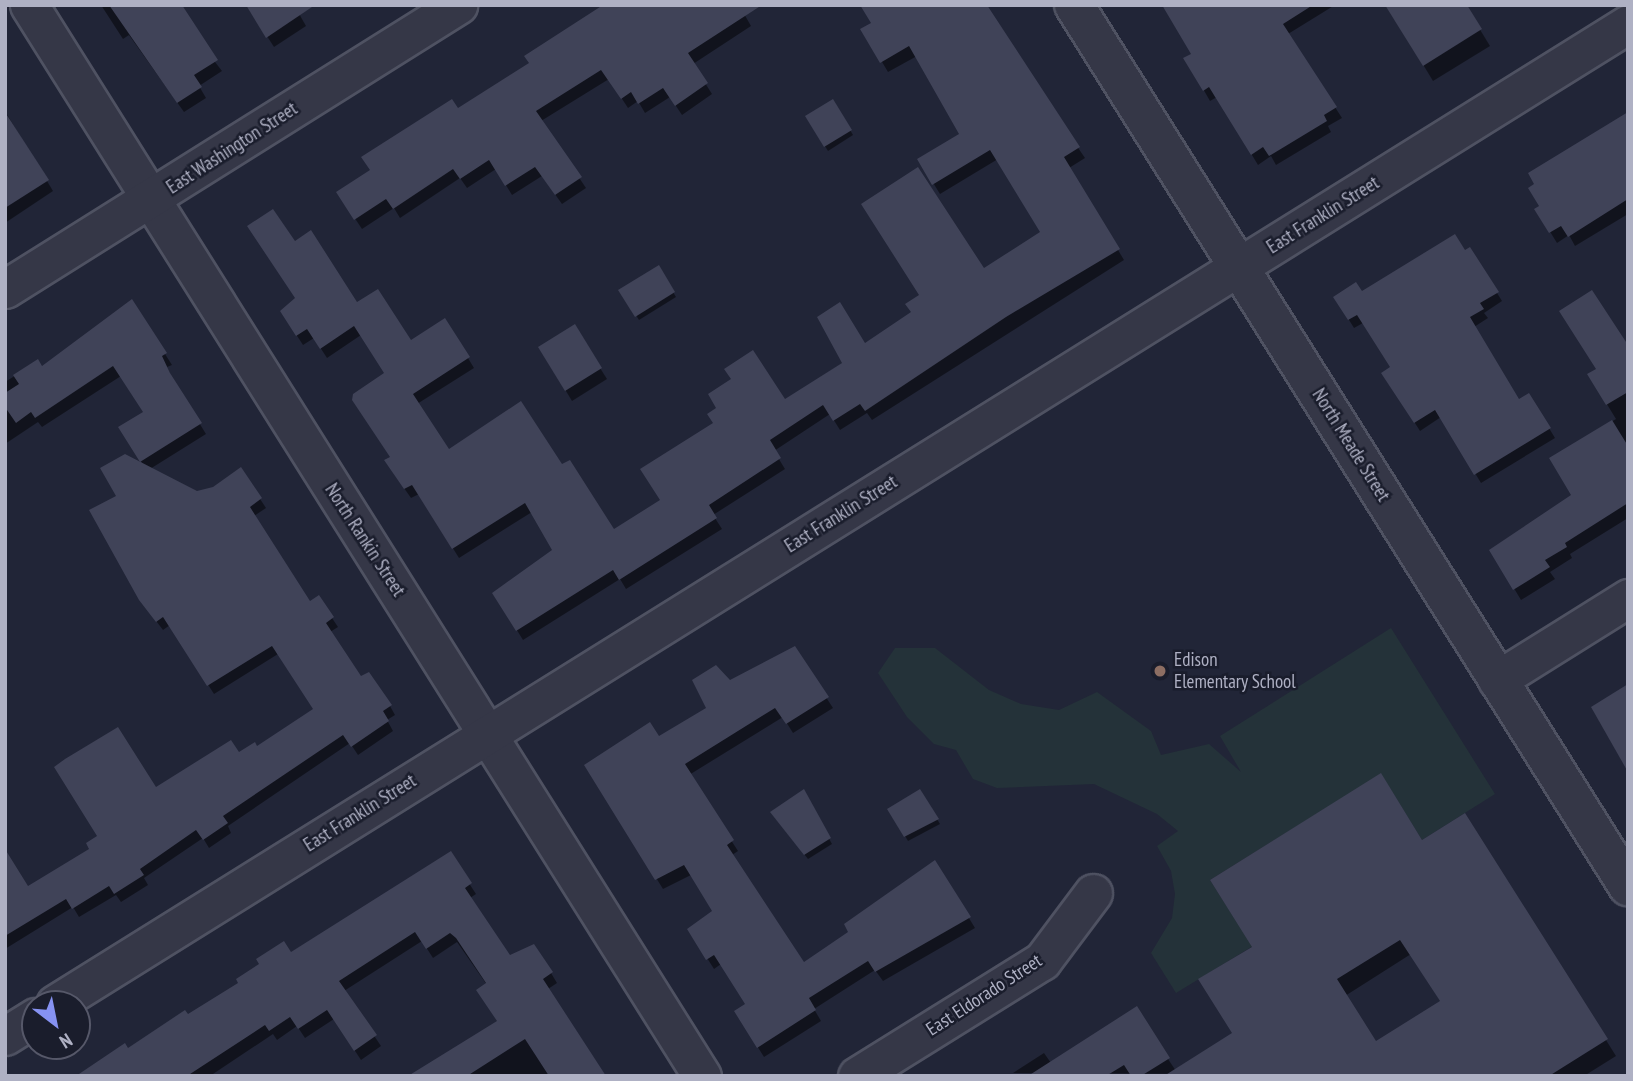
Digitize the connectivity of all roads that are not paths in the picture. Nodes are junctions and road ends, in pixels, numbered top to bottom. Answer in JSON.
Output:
{"nodes":[{"id":1,"x":29,"y":5,"type":"edge"},
{"id":2,"x":457,"y":5,"type":"edge"},
{"id":3,"x":1074,"y":5,"type":"edge"},
{"id":4,"x":1628,"y":24,"type":"edge"},
{"id":5,"x":150,"y":201,"type":"junction"},
{"id":6,"x":1240,"y":267,"type":"junction"},
{"id":7,"x":5,"y":289,"type":"edge"},
{"id":8,"x":1628,"y":598,"type":"edge"},
{"id":9,"x":1497,"y":680,"type":"junction"},
{"id":10,"x":488,"y":732,"type":"junction"},
{"id":11,"x":1628,"y":886,"type":"edge"},
{"id":12,"x":1093,"y":893,"type":"dead end"},
{"id":13,"x":77,"y":990,"type":"edge"},
{"id":14,"x":21,"y":1025,"type":"edge"},
{"id":15,"x":5,"y":1035,"type":"edge"},
{"id":16,"x":702,"y":1076,"type":"edge"},
{"id":17,"x":857,"y":1076,"type":"edge"}],
"edges":[{"from":1,"to":5,"type":"street","name":"North Rankin Street"},
{"from":2,"to":5,"type":"street","name":"East Washington Street"},
{"from":3,"to":6,"type":"street","name":"North Meade Street"},
{"from":4,"to":6,"type":"street","name":"East Franklin Street"},
{"from":5,"to":7,"type":"street","name":"East Washington Street"},
{"from":5,"to":10,"type":"street","name":"North Rankin Street"},
{"from":6,"to":9,"type":"street","name":"North Meade Street"},
{"from":6,"to":10,"type":"street","name":"East Franklin Street"},
{"from":8,"to":9,"type":"street"},
{"from":9,"to":11,"type":"street","name":"North Meade Street"},
{"from":10,"to":13,"type":"street","name":"East Franklin Street"},
{"from":10,"to":16,"type":"street","name":"North Rankin Street"},
{"from":12,"to":17,"type":"street","name":"East Eldorado Street"},
{"from":14,"to":15,"type":"street"}]}
